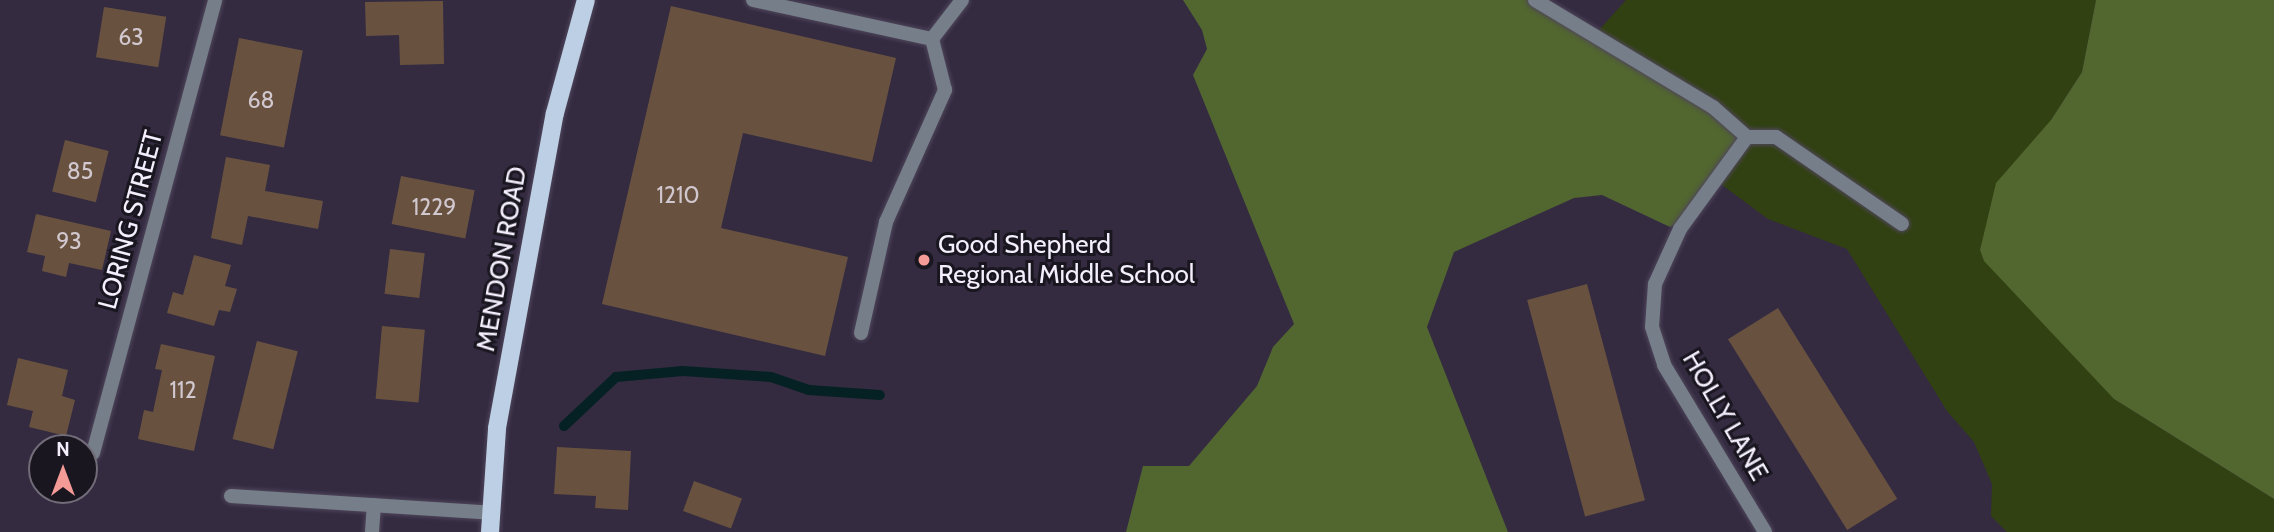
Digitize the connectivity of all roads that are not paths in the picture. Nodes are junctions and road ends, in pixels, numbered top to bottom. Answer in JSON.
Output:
{"nodes":[{"id":1,"x":215,"y":0,"type":"edge"},
{"id":2,"x":586,"y":0,"type":"edge"},
{"id":3,"x":753,"y":0,"type":"edge"},
{"id":4,"x":962,"y":0,"type":"edge"},
{"id":5,"x":1535,"y":0,"type":"edge"},
{"id":6,"x":932,"y":38,"type":"junction"},
{"id":7,"x":1746,"y":137,"type":"junction"},
{"id":8,"x":1902,"y":224,"type":"dead end"},
{"id":9,"x":861,"y":333,"type":"dead end"},
{"id":10,"x":98,"y":434,"type":"edge"},
{"id":11,"x":231,"y":496,"type":"dead end"},
{"id":12,"x":374,"y":505,"type":"junction"},
{"id":13,"x":491,"y":513,"type":"junction"},
{"id":14,"x":372,"y":532,"type":"edge"},
{"id":15,"x":490,"y":532,"type":"edge"},
{"id":16,"x":1765,"y":532,"type":"edge"}],
"edges":[{"from":1,"to":10,"type":"street","name":"LORING STREET"},
{"from":2,"to":13,"type":"main road","name":"MENDON ROAD"},
{"from":3,"to":6,"type":"street"},
{"from":4,"to":6,"type":"street"},
{"from":5,"to":7,"type":"street"},
{"from":6,"to":9,"type":"street"},
{"from":7,"to":8,"type":"street"},
{"from":7,"to":16,"type":"street","name":"HOLLY LANE"},
{"from":11,"to":12,"type":"street"},
{"from":12,"to":13,"type":"street"},
{"from":12,"to":14,"type":"street"},
{"from":13,"to":15,"type":"main road","name":"MENDON ROAD"}]}
